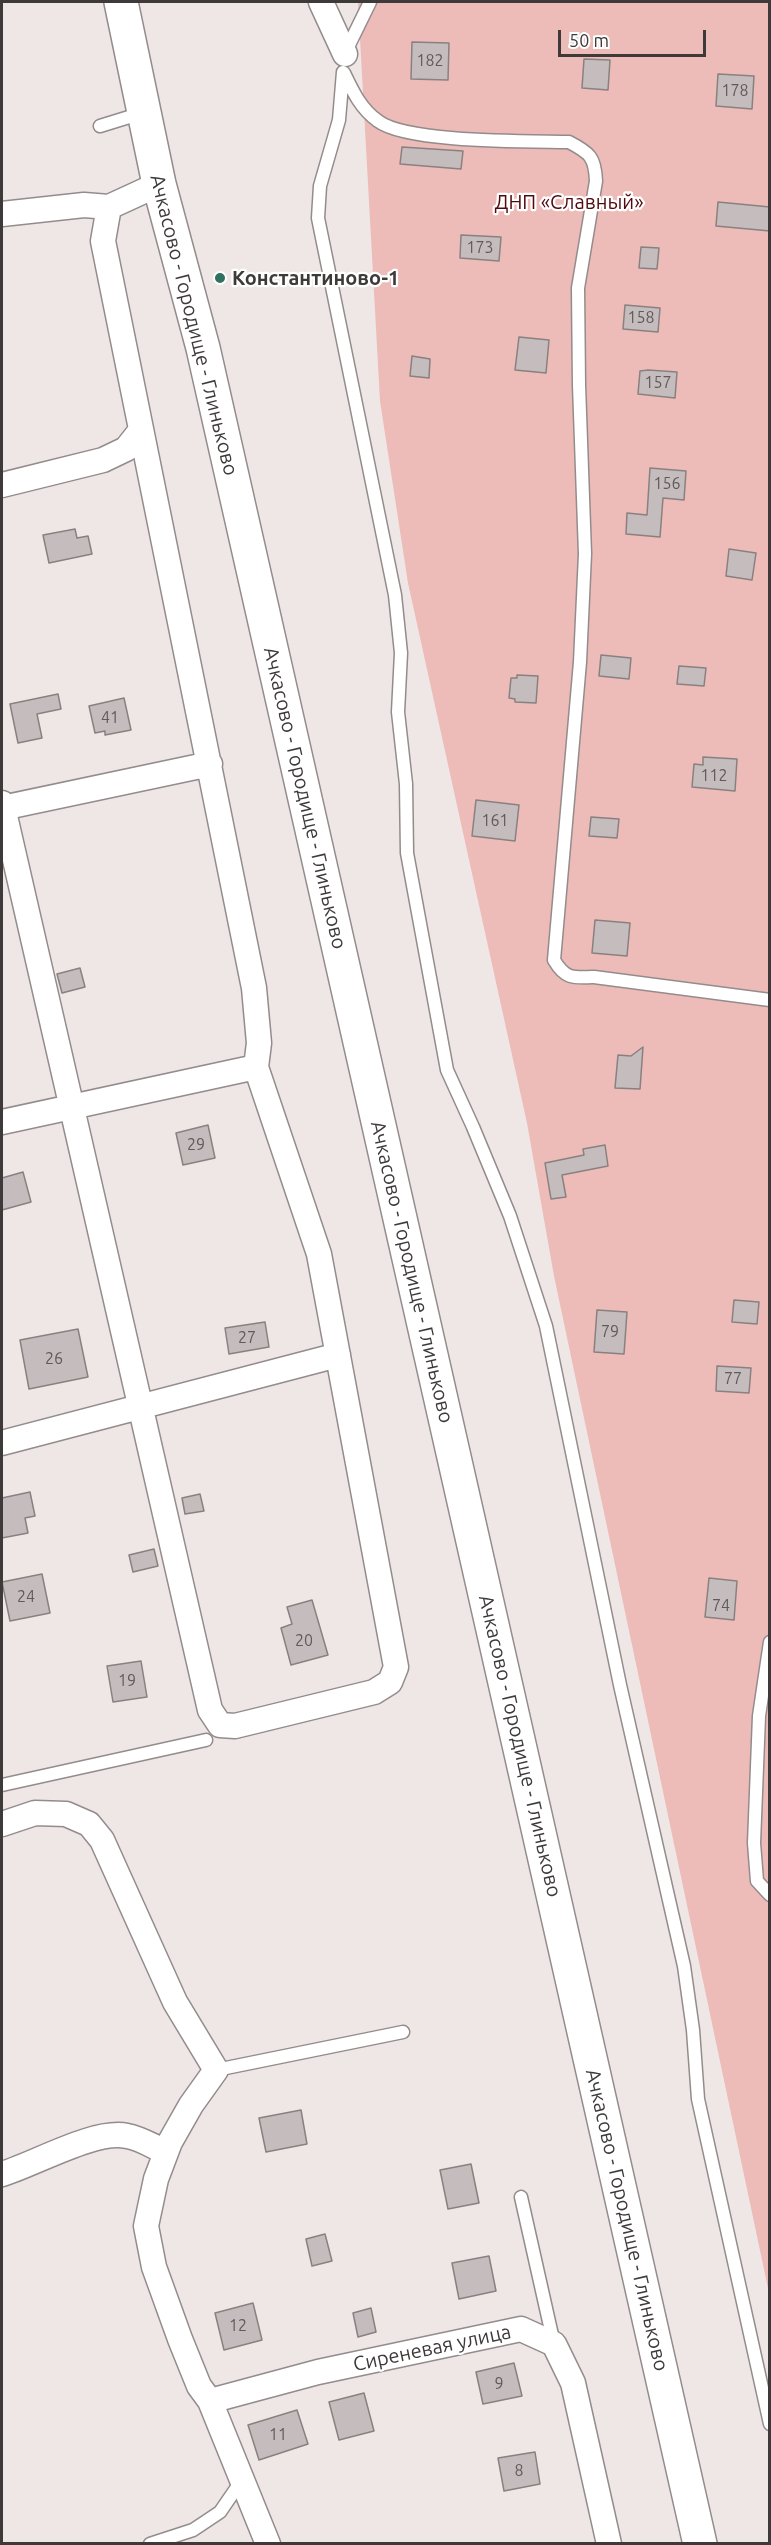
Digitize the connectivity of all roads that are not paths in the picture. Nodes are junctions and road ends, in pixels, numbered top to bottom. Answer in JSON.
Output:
{"nodes":[{"id":1,"x":121,"y":2,"type":"edge"},
{"id":2,"x":321,"y":2,"type":"edge"},
{"id":3,"x":370,"y":2,"type":"edge"},
{"id":4,"x":344,"y":63,"type":"junction"},
{"id":5,"x":143,"y":113,"type":"junction"},
{"id":6,"x":100,"y":126,"type":"dead end"},
{"id":7,"x":159,"y":184,"type":"junction"},
{"id":8,"x":109,"y":207,"type":"junction"},
{"id":9,"x":2,"y":214,"type":"edge"},
{"id":10,"x":141,"y":430,"type":"junction"},
{"id":11,"x":2,"y":485,"type":"edge"},
{"id":12,"x":210,"y":765,"type":"junction"},
{"id":13,"x":2,"y":806,"type":"edge"},
{"id":14,"x":770,"y":1000,"type":"edge"},
{"id":15,"x":256,"y":1066,"type":"junction"},
{"id":16,"x":70,"y":1109,"type":"junction"},
{"id":17,"x":2,"y":1122,"type":"edge"},
{"id":18,"x":338,"y":1355,"type":"junction"},
{"id":19,"x":141,"y":1407,"type":"junction"},
{"id":20,"x":2,"y":1443,"type":"edge"},
{"id":21,"x":770,"y":1642,"type":"edge"},
{"id":22,"x":206,"y":1740,"type":"dead end"},
{"id":23,"x":2,"y":1785,"type":"edge"},
{"id":24,"x":2,"y":1824,"type":"edge"},
{"id":25,"x":770,"y":1895,"type":"edge"},
{"id":26,"x":403,"y":2032,"type":"dead end"},
{"id":27,"x":216,"y":2070,"type":"junction"},
{"id":28,"x":166,"y":2152,"type":"junction"},
{"id":29,"x":2,"y":2174,"type":"edge"},
{"id":30,"x":522,"y":2197,"type":"dead end"},
{"id":31,"x":554,"y":2344,"type":"junction"},
{"id":32,"x":210,"y":2401,"type":"junction"},
{"id":33,"x":770,"y":2424,"type":"edge"},
{"id":34,"x":242,"y":2479,"type":"junction"},
{"id":35,"x":150,"y":2544,"type":"edge"},
{"id":36,"x":268,"y":2544,"type":"edge"},
{"id":37,"x":609,"y":2544,"type":"edge"},
{"id":38,"x":700,"y":2544,"type":"edge"}],
"edges":[{"from":1,"to":5,"type":"street","name":"Ачкасово - Городище - Глиньково"},
{"from":2,"to":4,"type":"street"},
{"from":3,"to":4,"type":"lane"},
{"from":4,"to":14,"type":"lane"},
{"from":4,"to":33,"type":"lane"},
{"from":5,"to":6,"type":"lane"},
{"from":5,"to":7,"type":"street","name":"Ачкасово - Городище - Глиньково"},
{"from":7,"to":8,"type":"street"},
{"from":7,"to":38,"type":"street","name":"Ачкасово - Городище - Глиньково"},
{"from":8,"to":9,"type":"street"},
{"from":8,"to":10,"type":"street"},
{"from":10,"to":11,"type":"street"},
{"from":10,"to":12,"type":"street"},
{"from":12,"to":13,"type":"street"},
{"from":12,"to":15,"type":"street"},
{"from":13,"to":16,"type":"street"},
{"from":15,"to":16,"type":"street"},
{"from":15,"to":18,"type":"street"},
{"from":16,"to":17,"type":"street"},
{"from":16,"to":19,"type":"street"},
{"from":18,"to":19,"type":"street"},
{"from":18,"to":19,"type":"street"},
{"from":19,"to":20,"type":"street"},
{"from":21,"to":25,"type":"lane"},
{"from":22,"to":23,"type":"lane"},
{"from":24,"to":27,"type":"street"},
{"from":26,"to":27,"type":"lane"},
{"from":27,"to":28,"type":"street"},
{"from":28,"to":29,"type":"street"},
{"from":28,"to":32,"type":"street"},
{"from":30,"to":31,"type":"lane"},
{"from":31,"to":32,"type":"street","name":"Сиреневая улица"},
{"from":31,"to":37,"type":"street"},
{"from":32,"to":34,"type":"street"},
{"from":34,"to":35,"type":"lane"},
{"from":34,"to":36,"type":"street"}]}
